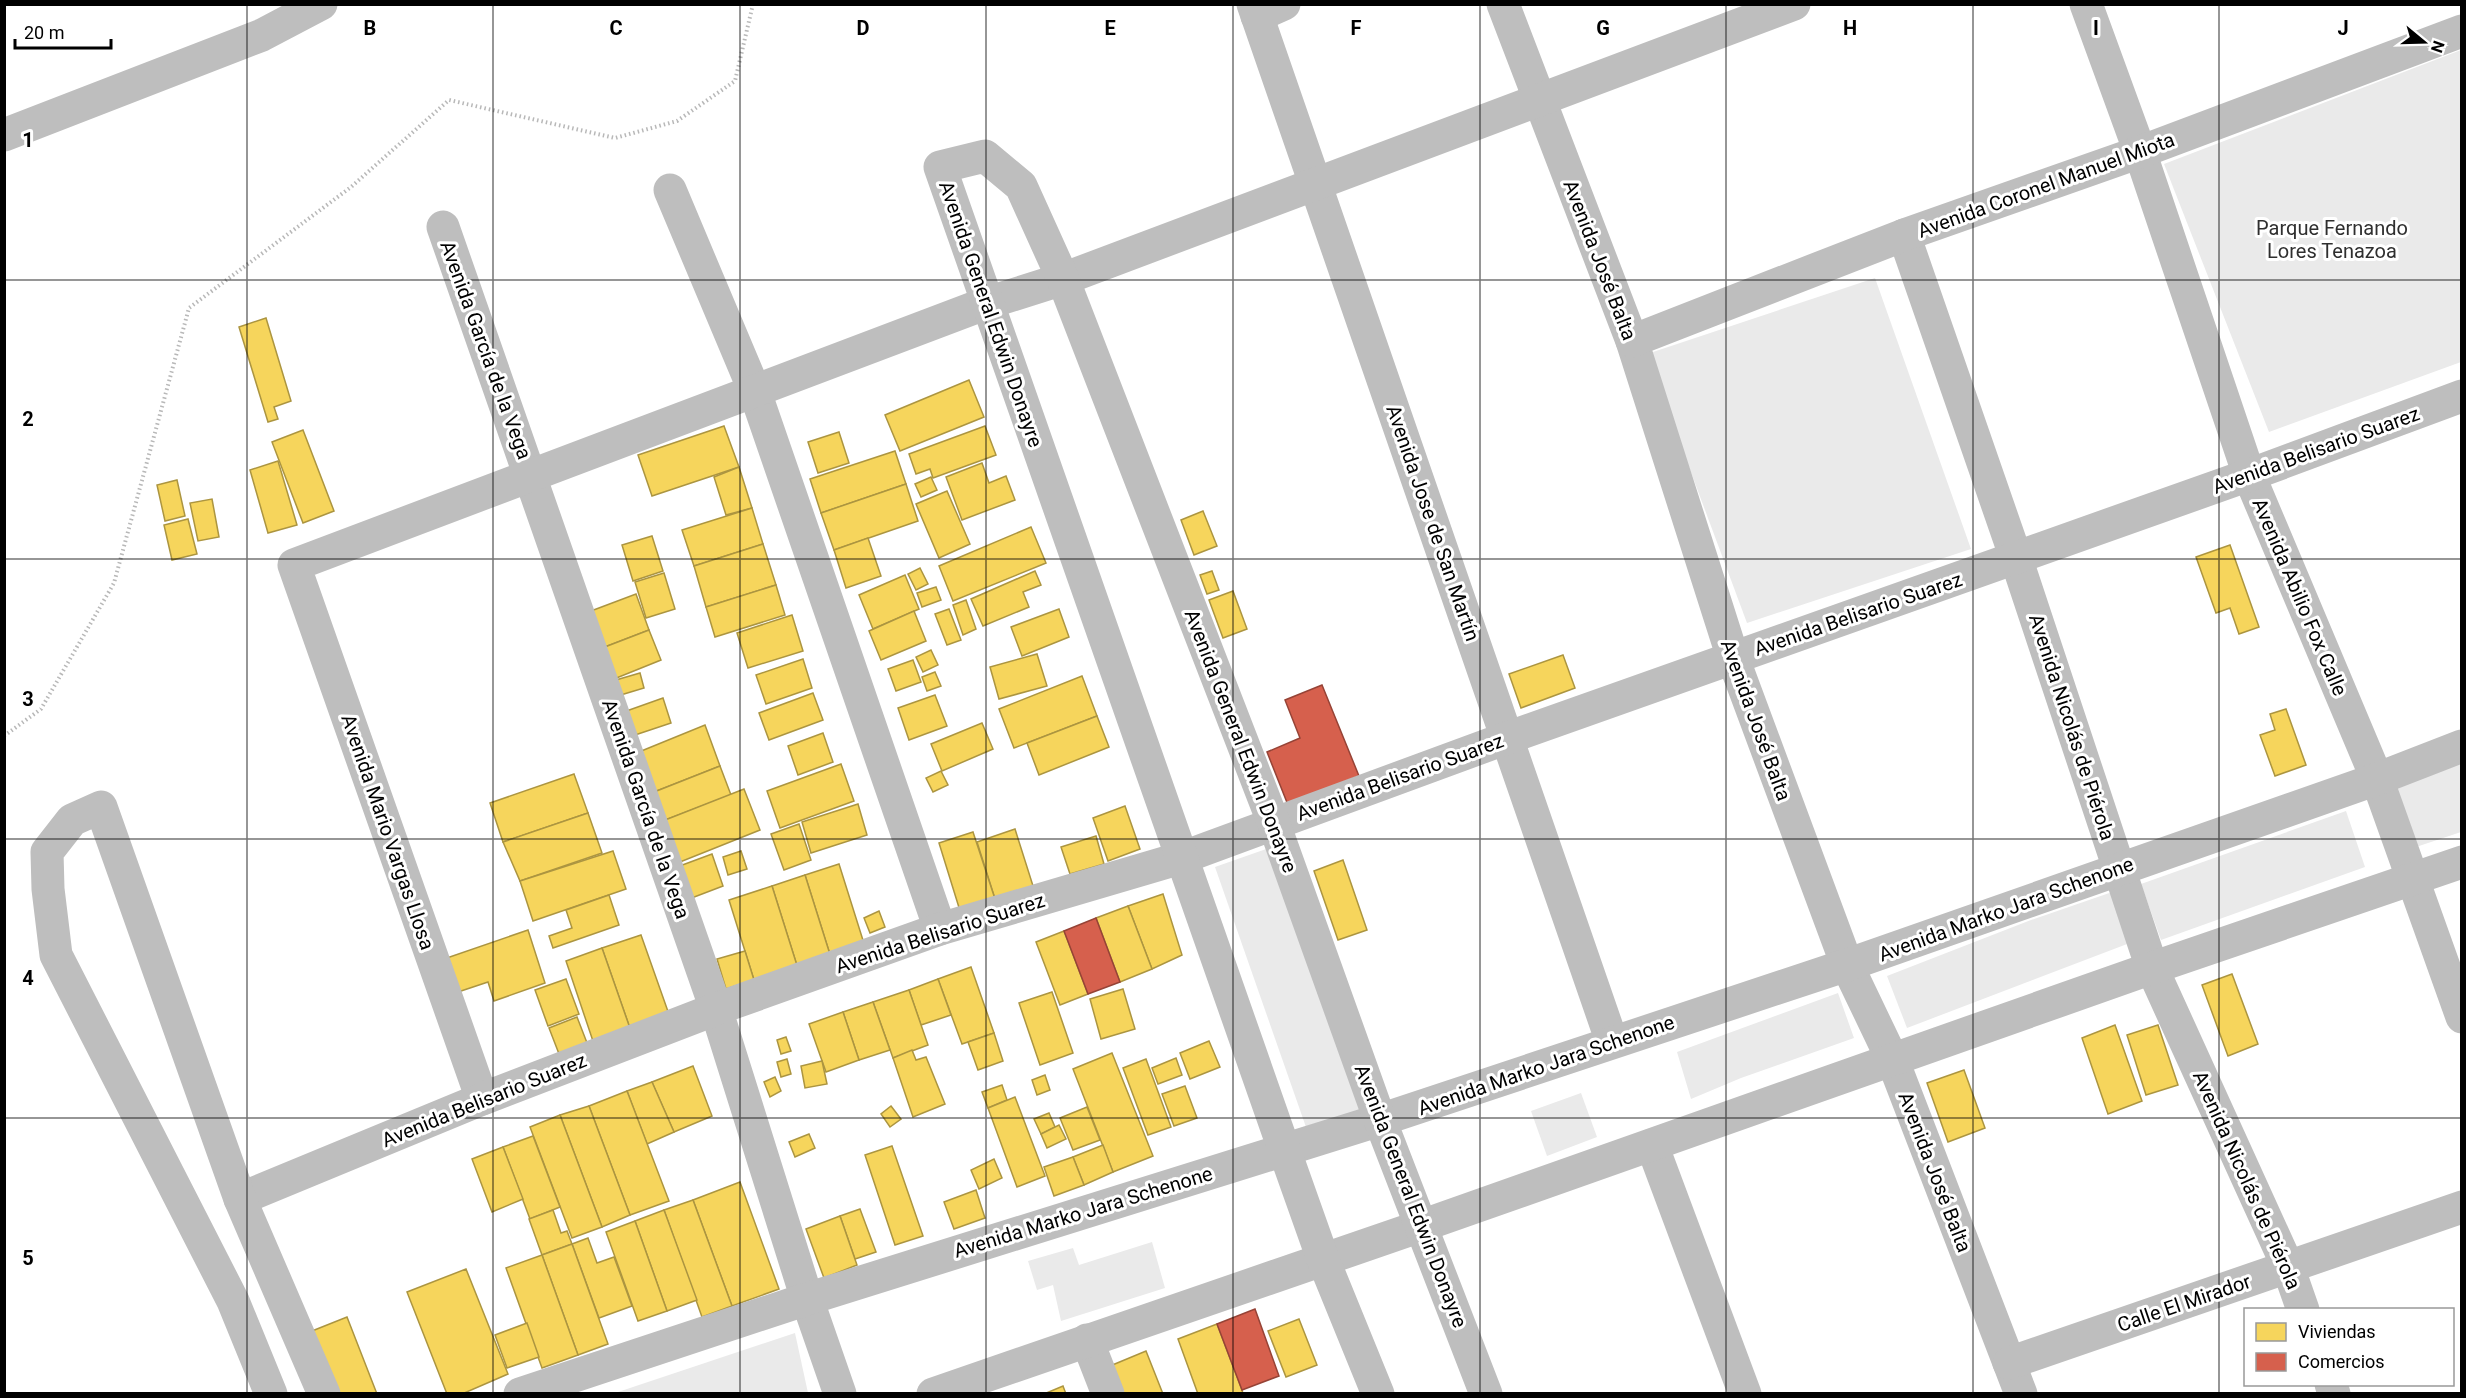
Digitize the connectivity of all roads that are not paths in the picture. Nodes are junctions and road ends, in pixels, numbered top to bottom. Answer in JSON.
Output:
{"nodes":[{"id":1,"x":321,"y":4,"type":"edge"},
{"id":2,"x":1503,"y":4,"type":"edge"},
{"id":3,"x":1794,"y":4,"type":"edge"},
{"id":4,"x":2086,"y":4,"type":"edge"},
{"id":5,"x":1264,"y":8,"type":"edge"},
{"id":6,"x":2462,"y":31,"type":"edge"},
{"id":7,"x":1539,"y":102,"type":"junction"},
{"id":8,"x":4,"y":135,"type":"edge"},
{"id":9,"x":2140,"y":152,"type":"junction"},
{"id":10,"x":1315,"y":185,"type":"junction"},
{"id":11,"x":670,"y":190,"type":"dead end"},
{"id":12,"x":443,"y":227,"type":"dead end"},
{"id":13,"x":1904,"y":235,"type":"junction"},
{"id":14,"x":1063,"y":279,"type":"junction"},
{"id":15,"x":987,"y":303,"type":"junction"},
{"id":16,"x":1632,"y":341,"type":"junction"},
{"id":17,"x":754,"y":392,"type":"junction"},
{"id":18,"x":2462,"y":396,"type":"edge"},
{"id":19,"x":2249,"y":475,"type":"junction"},
{"id":20,"x":531,"y":476,"type":"junction"},
{"id":21,"x":2016,"y":558,"type":"junction"},
{"id":22,"x":1732,"y":658,"type":"junction"},
{"id":23,"x":1507,"y":738,"type":"junction"},
{"id":24,"x":2462,"y":746,"type":"edge"},
{"id":25,"x":2377,"y":779,"type":"junction"},
{"id":26,"x":1274,"y":824,"type":"junction"},
{"id":27,"x":1182,"y":858,"type":"junction"},
{"id":28,"x":2462,"y":862,"type":"edge"},
{"id":29,"x":2119,"y":869,"type":"junction"},
{"id":30,"x":2412,"y":879,"type":"junction"},
{"id":31,"x":940,"y":929,"type":"junction"},
{"id":32,"x":1847,"y":965,"type":"junction"},
{"id":33,"x":2152,"y":968,"type":"junction"},
{"id":34,"x":716,"y":1009,"type":"junction"},
{"id":35,"x":2462,"y":1017,"type":"edge"},
{"id":36,"x":1612,"y":1042,"type":"junction"},
{"id":37,"x":1893,"y":1061,"type":"junction"},
{"id":38,"x":482,"y":1099,"type":"junction"},
{"id":39,"x":1380,"y":1120,"type":"junction"},
{"id":40,"x":1652,"y":1145,"type":"junction"},
{"id":41,"x":1284,"y":1149,"type":"junction"},
{"id":42,"x":240,"y":1199,"type":"junction"},
{"id":43,"x":2462,"y":1207,"type":"edge"},
{"id":44,"x":1421,"y":1226,"type":"junction"},
{"id":45,"x":1323,"y":1259,"type":"junction"},
{"id":46,"x":2288,"y":1267,"type":"junction"},
{"id":47,"x":807,"y":1299,"type":"junction"},
{"id":48,"x":2302,"y":1308,"type":"edge"},
{"id":49,"x":1087,"y":1340,"type":"junction"},
{"id":50,"x":2009,"y":1363,"type":"junction"},
{"id":51,"x":271,"y":1394,"type":"edge"},
{"id":52,"x":324,"y":1394,"type":"edge"},
{"id":53,"x":520,"y":1394,"type":"edge"},
{"id":54,"x":840,"y":1394,"type":"edge"},
{"id":55,"x":933,"y":1394,"type":"edge"},
{"id":56,"x":1108,"y":1394,"type":"edge"},
{"id":57,"x":1378,"y":1394,"type":"edge"},
{"id":58,"x":1486,"y":1394,"type":"edge"},
{"id":59,"x":1745,"y":1394,"type":"edge"},
{"id":60,"x":2021,"y":1394,"type":"edge"}],
"edges":[{"from":1,"to":8,"type":"street"},
{"from":2,"to":7,"type":"street","name":"Avenida José Balta"},
{"from":3,"to":7,"type":"street"},
{"from":4,"to":9,"type":"street","name":"Avenida Abilio Fox Calle"},
{"from":5,"to":10,"type":"street","name":"Avenida Jose de San Martín"},
{"from":6,"to":9,"type":"street","name":"Avenida Coronel Manuel Miota"},
{"from":7,"to":10,"type":"street"},
{"from":7,"to":16,"type":"street","name":"Avenida José Balta"},
{"from":9,"to":13,"type":"street","name":"Avenida Coronel Manuel Miota"},
{"from":9,"to":19,"type":"street","name":"Avenida Abilio Fox Calle"},
{"from":10,"to":14,"type":"street"},
{"from":10,"to":23,"type":"street","name":"Avenida Jose de San Martín"},
{"from":11,"to":17,"type":"street"},
{"from":12,"to":20,"type":"street","name":"Avenida García de la Vega"},
{"from":13,"to":16,"type":"street","name":"Avenida Coronel Manuel Miota"},
{"from":13,"to":21,"type":"street","name":"Avenida Nicolás de Piérola"},
{"from":14,"to":15,"type":"street"},
{"from":14,"to":15,"type":"street","name":"Avenida General Edwin Donayre"},
{"from":14,"to":26,"type":"street","name":"Avenida General Edwin Donayre"},
{"from":15,"to":17,"type":"street"},
{"from":15,"to":27,"type":"street","name":"Avenida General Edwin Donayre"},
{"from":16,"to":22,"type":"street","name":"Avenida José Balta"},
{"from":17,"to":20,"type":"street"},
{"from":17,"to":31,"type":"street"},
{"from":18,"to":19,"type":"street","name":"Avenida Belisario Suarez"},
{"from":19,"to":21,"type":"street","name":"Avenida Belisario Suarez"},
{"from":19,"to":25,"type":"street","name":"Avenida Abilio Fox Calle"},
{"from":20,"to":34,"type":"street","name":"Avenida García de la Vega"},
{"from":20,"to":38,"type":"street","name":"Avenida Mario Vargas Llosa"},
{"from":21,"to":22,"type":"street","name":"Avenida Belisario Suarez"},
{"from":21,"to":29,"type":"street","name":"Avenida Nicolás de Piérola"},
{"from":22,"to":23,"type":"street","name":"Avenida Belisario Suarez"},
{"from":22,"to":32,"type":"street","name":"Avenida José Balta"},
{"from":23,"to":26,"type":"street","name":"Avenida Belisario Suarez"},
{"from":23,"to":36,"type":"street","name":"Avenida Jose de San Martín"},
{"from":24,"to":25,"type":"street","name":"Avenida Marko Jara Schenone"},
{"from":25,"to":29,"type":"street","name":"Avenida Marko Jara Schenone"},
{"from":25,"to":30,"type":"street","name":"Avenida Abilio Fox Calle"},
{"from":26,"to":27,"type":"street","name":"Avenida Belisario Suarez"},
{"from":26,"to":39,"type":"street","name":"Avenida General Edwin Donayre"},
{"from":27,"to":31,"type":"street","name":"Avenida Belisario Suarez"},
{"from":27,"to":41,"type":"street","name":"Avenida General Edwin Donayre"},
{"from":28,"to":30,"type":"street"},
{"from":29,"to":32,"type":"street","name":"Avenida Marko Jara Schenone"},
{"from":29,"to":33,"type":"street","name":"Avenida Nicolás de Piérola"},
{"from":30,"to":33,"type":"street"},
{"from":30,"to":35,"type":"street","name":"Avenida Abilio Fox Calle"},
{"from":31,"to":34,"type":"street","name":"Avenida Belisario Suarez"},
{"from":32,"to":36,"type":"street","name":"Avenida Marko Jara Schenone"},
{"from":32,"to":37,"type":"street","name":"Avenida José Balta"},
{"from":33,"to":37,"type":"street"},
{"from":33,"to":46,"type":"street","name":"Avenida Nicolás de Piérola"},
{"from":34,"to":38,"type":"street","name":"Avenida Belisario Suarez"},
{"from":34,"to":47,"type":"street","name":"Avenida García de la Vega"},
{"from":36,"to":39,"type":"street","name":"Avenida Marko Jara Schenone"},
{"from":37,"to":40,"type":"street"},
{"from":37,"to":50,"type":"street","name":"Avenida José Balta"},
{"from":38,"to":42,"type":"street","name":"Avenida Belisario Suarez"},
{"from":39,"to":41,"type":"street","name":"Avenida Marko Jara Schenone"},
{"from":39,"to":44,"type":"street","name":"Avenida General Edwin Donayre"},
{"from":40,"to":44,"type":"street"},
{"from":40,"to":59,"type":"street"},
{"from":41,"to":45,"type":"street","name":"Avenida General Edwin Donayre"},
{"from":41,"to":47,"type":"street","name":"Avenida Marko Jara Schenone"},
{"from":42,"to":51,"type":"street"},
{"from":42,"to":52,"type":"street"},
{"from":43,"to":46,"type":"street","name":"Calle El Mirador"},
{"from":44,"to":45,"type":"street"},
{"from":44,"to":58,"type":"street","name":"Avenida General Edwin Donayre"},
{"from":45,"to":49,"type":"street"},
{"from":45,"to":57,"type":"street","name":"Avenida General Edwin Donayre"},
{"from":46,"to":48,"type":"street","name":"Avenida Nicolás de Piérola"},
{"from":46,"to":50,"type":"street","name":"Calle El Mirador"},
{"from":47,"to":53,"type":"street","name":"Avenida Marko Jara Schenone"},
{"from":47,"to":54,"type":"street","name":"Avenida García de la Vega"},
{"from":49,"to":55,"type":"street"},
{"from":49,"to":56,"type":"street"},
{"from":50,"to":60,"type":"street","name":"Avenida José Balta"}]}
